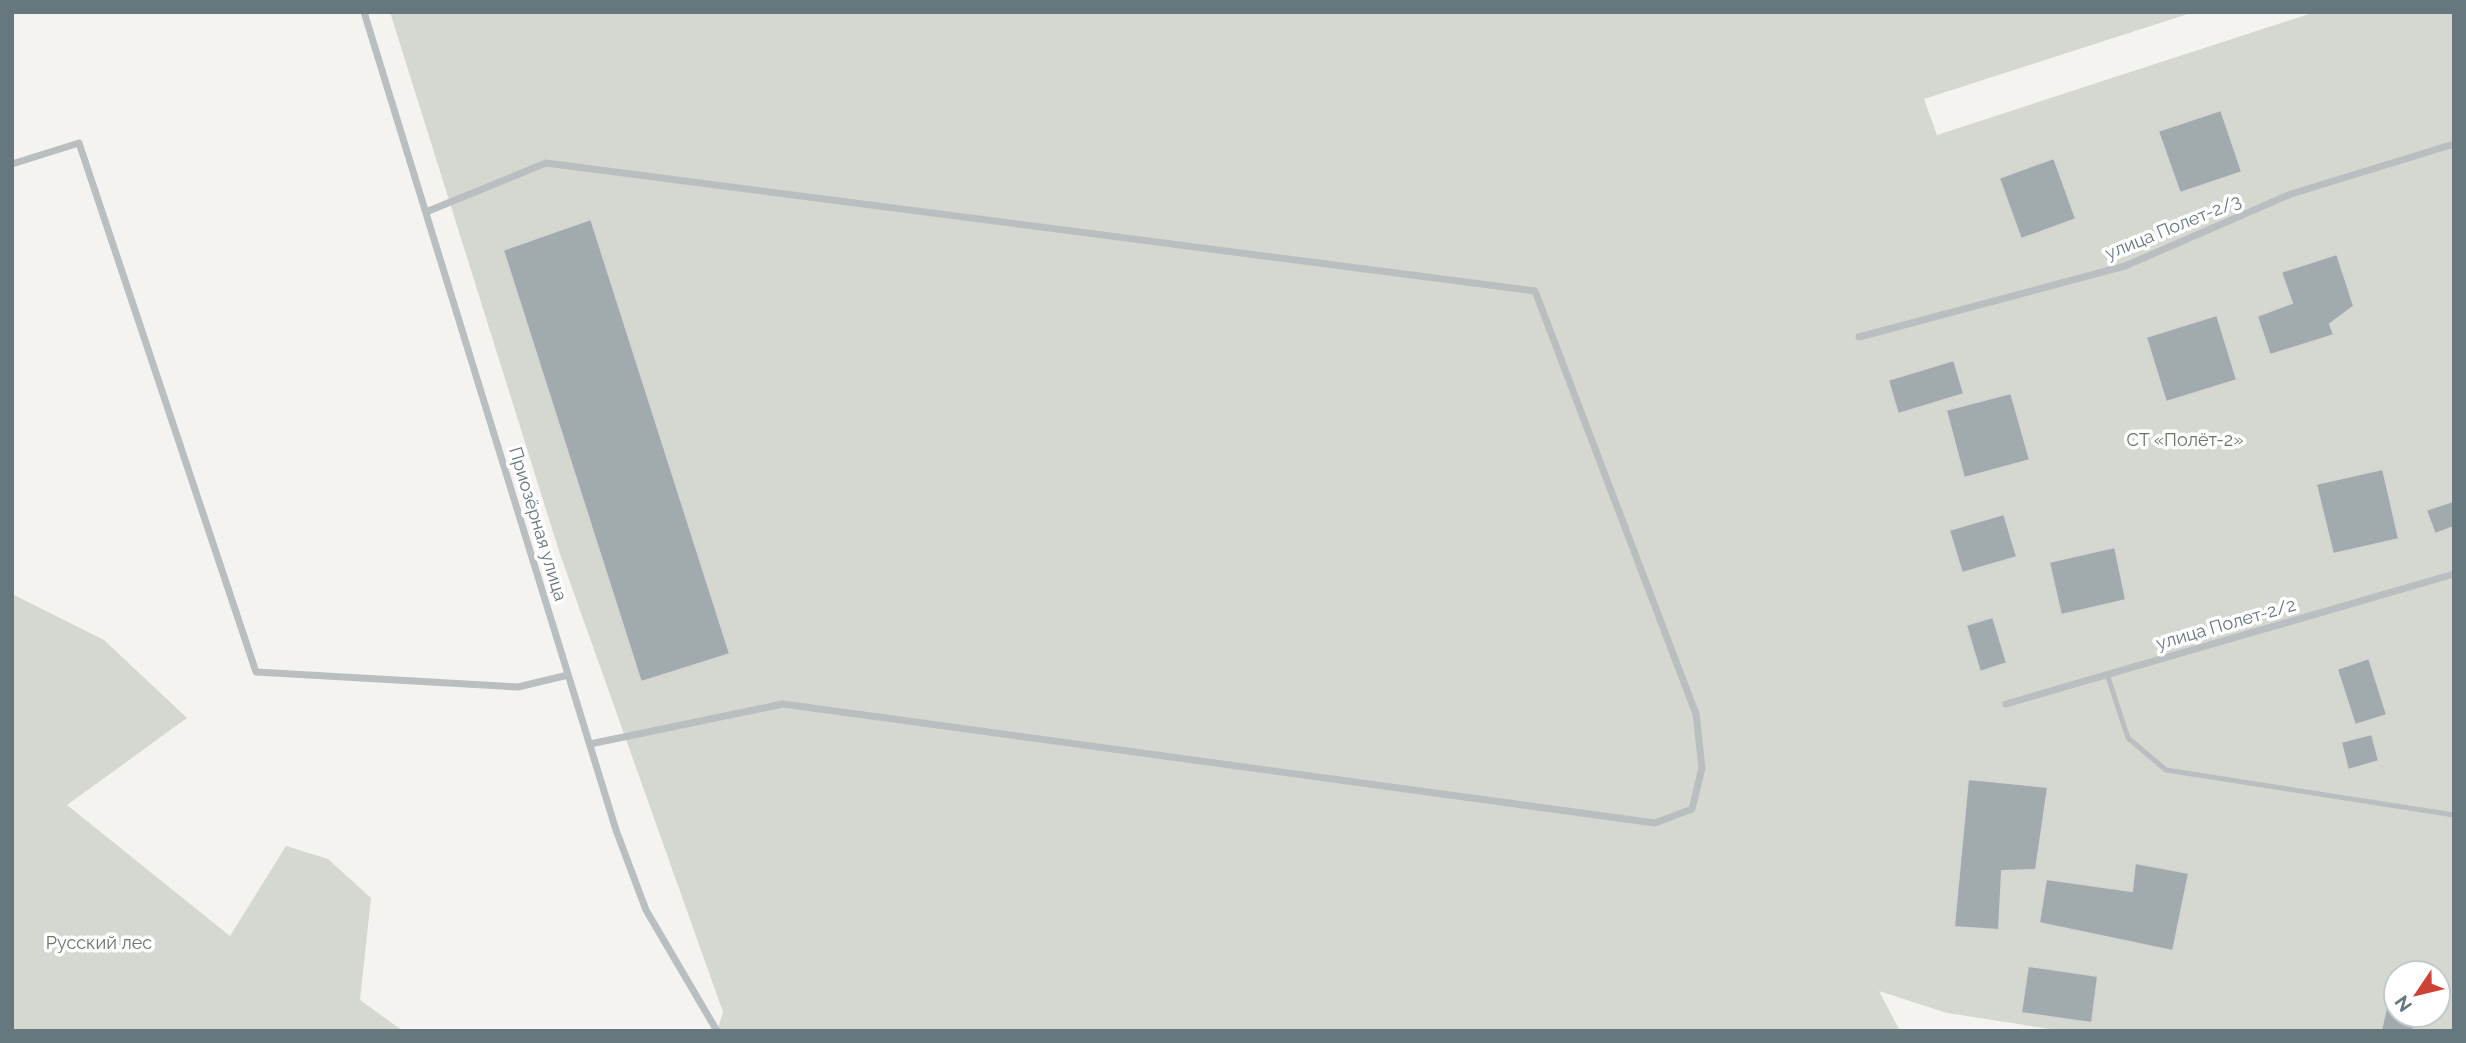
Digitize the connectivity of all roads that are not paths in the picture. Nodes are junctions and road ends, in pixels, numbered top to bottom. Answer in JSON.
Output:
{"nodes":[{"id":1,"x":364,"y":12,"type":"edge"},
{"id":2,"x":2454,"y":144,"type":"edge"},
{"id":3,"x":12,"y":164,"type":"edge"},
{"id":4,"x":426,"y":212,"type":"junction"},
{"id":5,"x":1859,"y":337,"type":"dead end"},
{"id":6,"x":2454,"y":574,"type":"edge"},
{"id":7,"x":2107,"y":674,"type":"junction"},
{"id":8,"x":568,"y":676,"type":"junction"},
{"id":9,"x":2006,"y":704,"type":"dead end"},
{"id":10,"x":590,"y":744,"type":"junction"},
{"id":11,"x":2454,"y":815,"type":"edge"},
{"id":12,"x":717,"y":1031,"type":"edge"}],
"edges":[{"from":1,"to":4,"type":"street","name":"Приозёрная улица"},
{"from":2,"to":5,"type":"street","name":"улица Полет-2/3"},
{"from":3,"to":8,"type":"street"},
{"from":4,"to":8,"type":"street","name":"Приозёрная улица"},
{"from":4,"to":10,"type":"street"},
{"from":6,"to":7,"type":"street","name":"улица Полет-2/2"},
{"from":7,"to":9,"type":"street","name":"улица Полет-2/2"},
{"from":7,"to":11,"type":"lane"},
{"from":8,"to":10,"type":"street","name":"Приозёрная улица"},
{"from":10,"to":12,"type":"street","name":"Приозёрная улица"}]}
